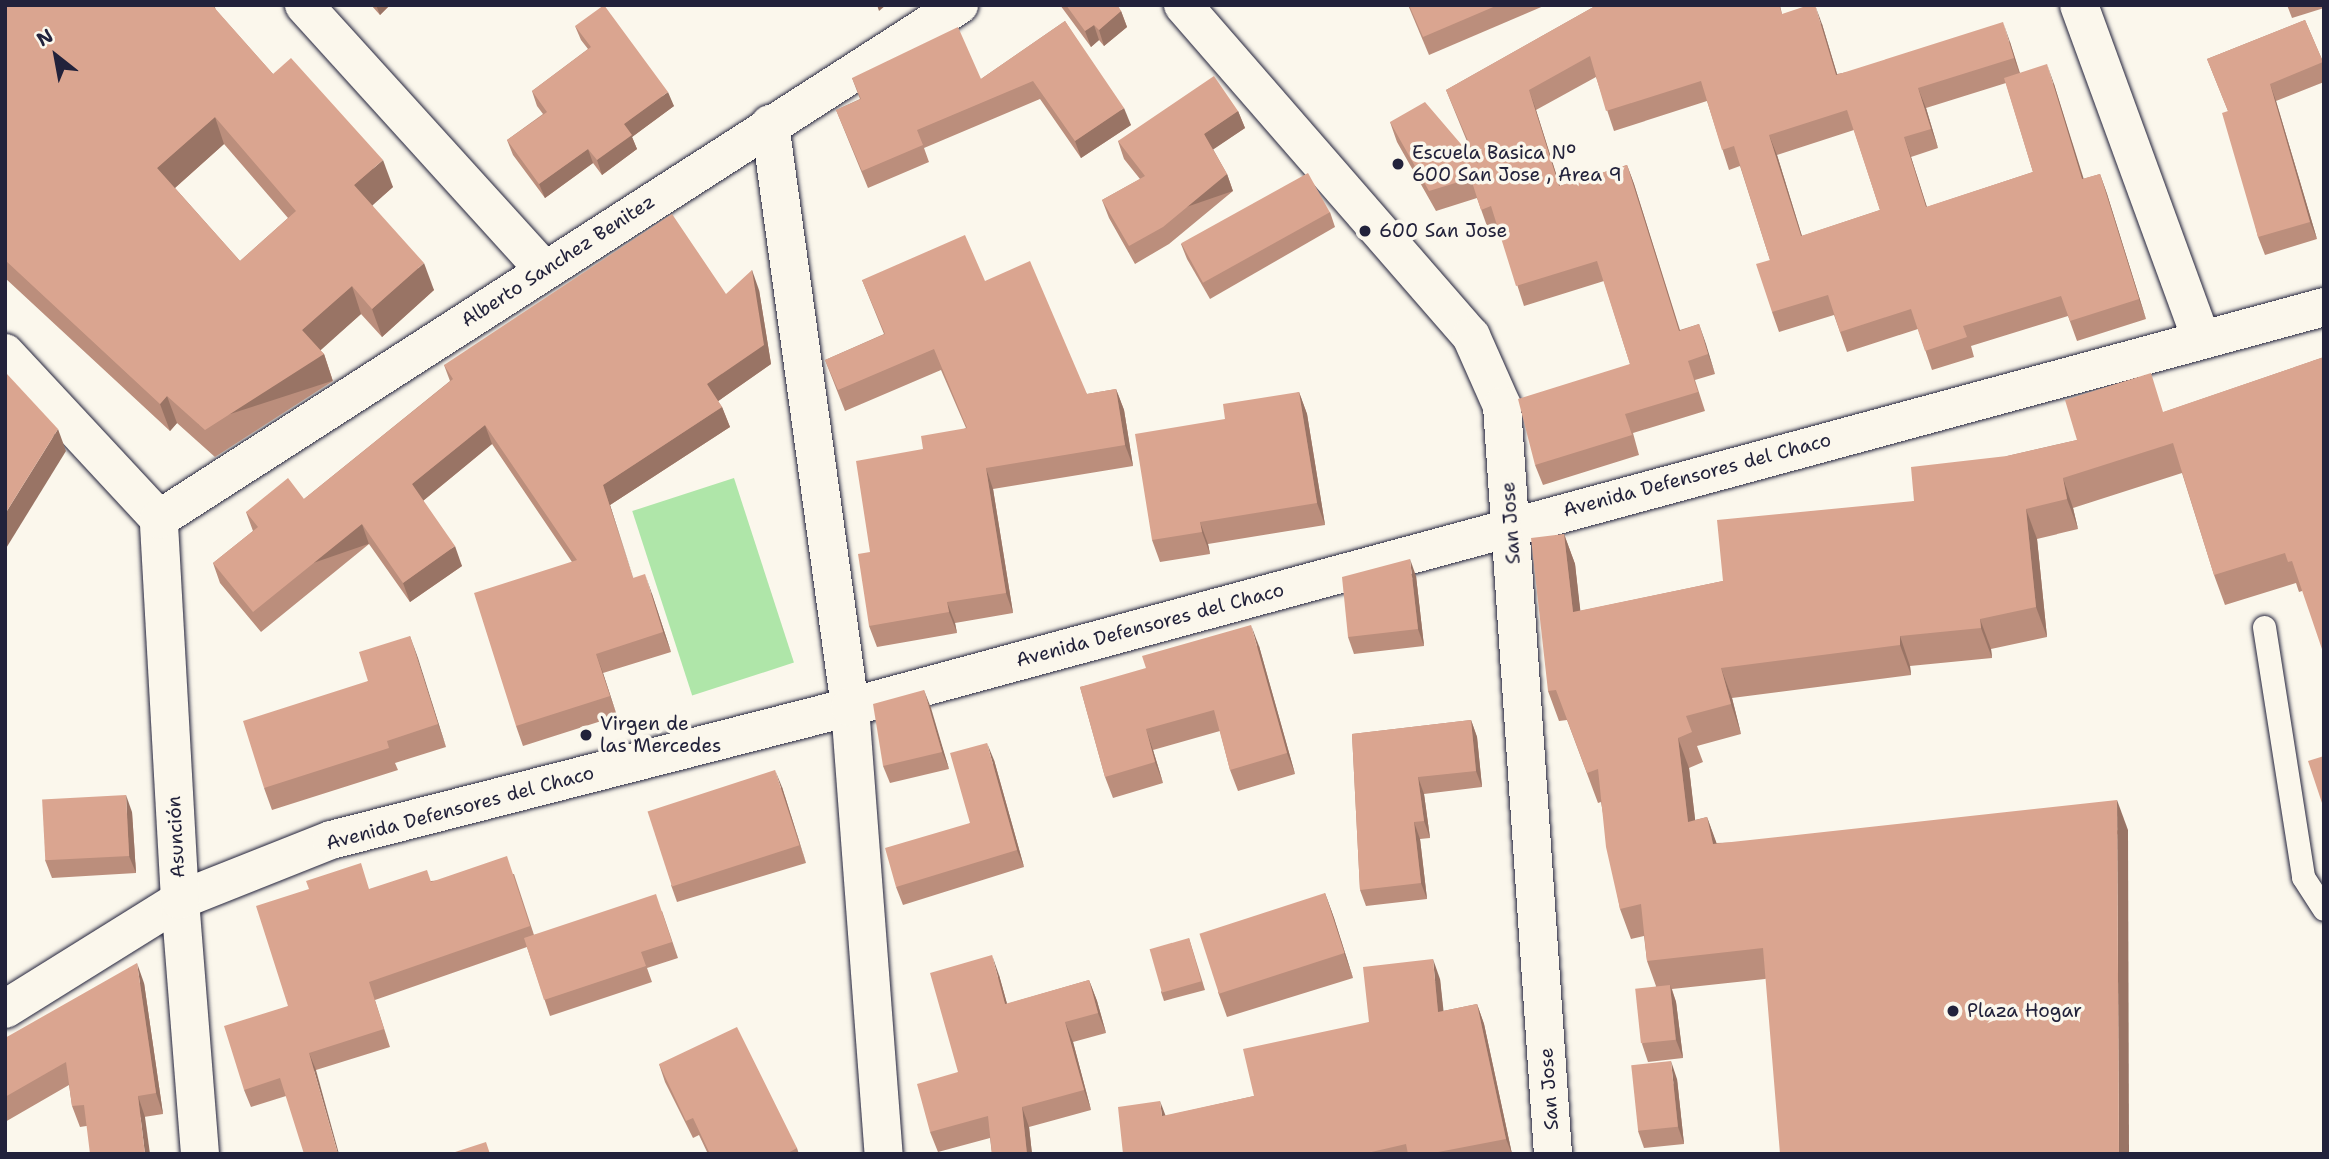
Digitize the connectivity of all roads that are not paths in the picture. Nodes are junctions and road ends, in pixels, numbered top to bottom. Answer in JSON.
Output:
{"nodes":[{"id":1,"x":304,"y":5,"type":"edge"},
{"id":2,"x":960,"y":5,"type":"edge"},
{"id":3,"x":1183,"y":5,"type":"edge"},
{"id":4,"x":2079,"y":5,"type":"edge"},
{"id":5,"x":770,"y":124,"type":"junction"},
{"id":6,"x":544,"y":270,"type":"junction"},
{"id":7,"x":2324,"y":307,"type":"edge"},
{"id":8,"x":2201,"y":338,"type":"junction"},
{"id":9,"x":5,"y":353,"type":"edge"},
{"id":10,"x":159,"y":519,"type":"junction"},
{"id":11,"x":1512,"y":526,"type":"junction"},
{"id":12,"x":2264,"y":627,"type":"dead end"},
{"id":13,"x":850,"y":707,"type":"junction"},
{"id":14,"x":180,"y":900,"type":"junction"},
{"id":15,"x":2324,"y":909,"type":"edge"},
{"id":16,"x":5,"y":1009,"type":"edge"},
{"id":17,"x":200,"y":1154,"type":"edge"},
{"id":18,"x":884,"y":1154,"type":"edge"},
{"id":19,"x":1553,"y":1154,"type":"edge"}],
"edges":[{"from":1,"to":6,"type":"street"},
{"from":2,"to":5,"type":"street","name":"Alberto Sanchez Benitez"},
{"from":3,"to":11,"type":"street","name":"San Jose"},
{"from":4,"to":8,"type":"street"},
{"from":5,"to":6,"type":"street","name":"Alberto Sanchez Benitez"},
{"from":5,"to":13,"type":"street"},
{"from":6,"to":10,"type":"street","name":"Alberto Sanchez Benitez"},
{"from":7,"to":8,"type":"street","name":"Avenida Defensores del Chaco"},
{"from":8,"to":11,"type":"street","name":"Avenida Defensores del Chaco"},
{"from":9,"to":10,"type":"street"},
{"from":10,"to":14,"type":"street","name":"Asunción"},
{"from":11,"to":13,"type":"street","name":"Avenida Defensores del Chaco"},
{"from":11,"to":19,"type":"street","name":"San Jose"},
{"from":12,"to":15,"type":"lane"},
{"from":13,"to":14,"type":"street","name":"Avenida Defensores del Chaco"},
{"from":13,"to":18,"type":"street"},
{"from":14,"to":16,"type":"street","name":"Avenida Defensores del Chaco"},
{"from":14,"to":17,"type":"street","name":"Asunción"}]}
